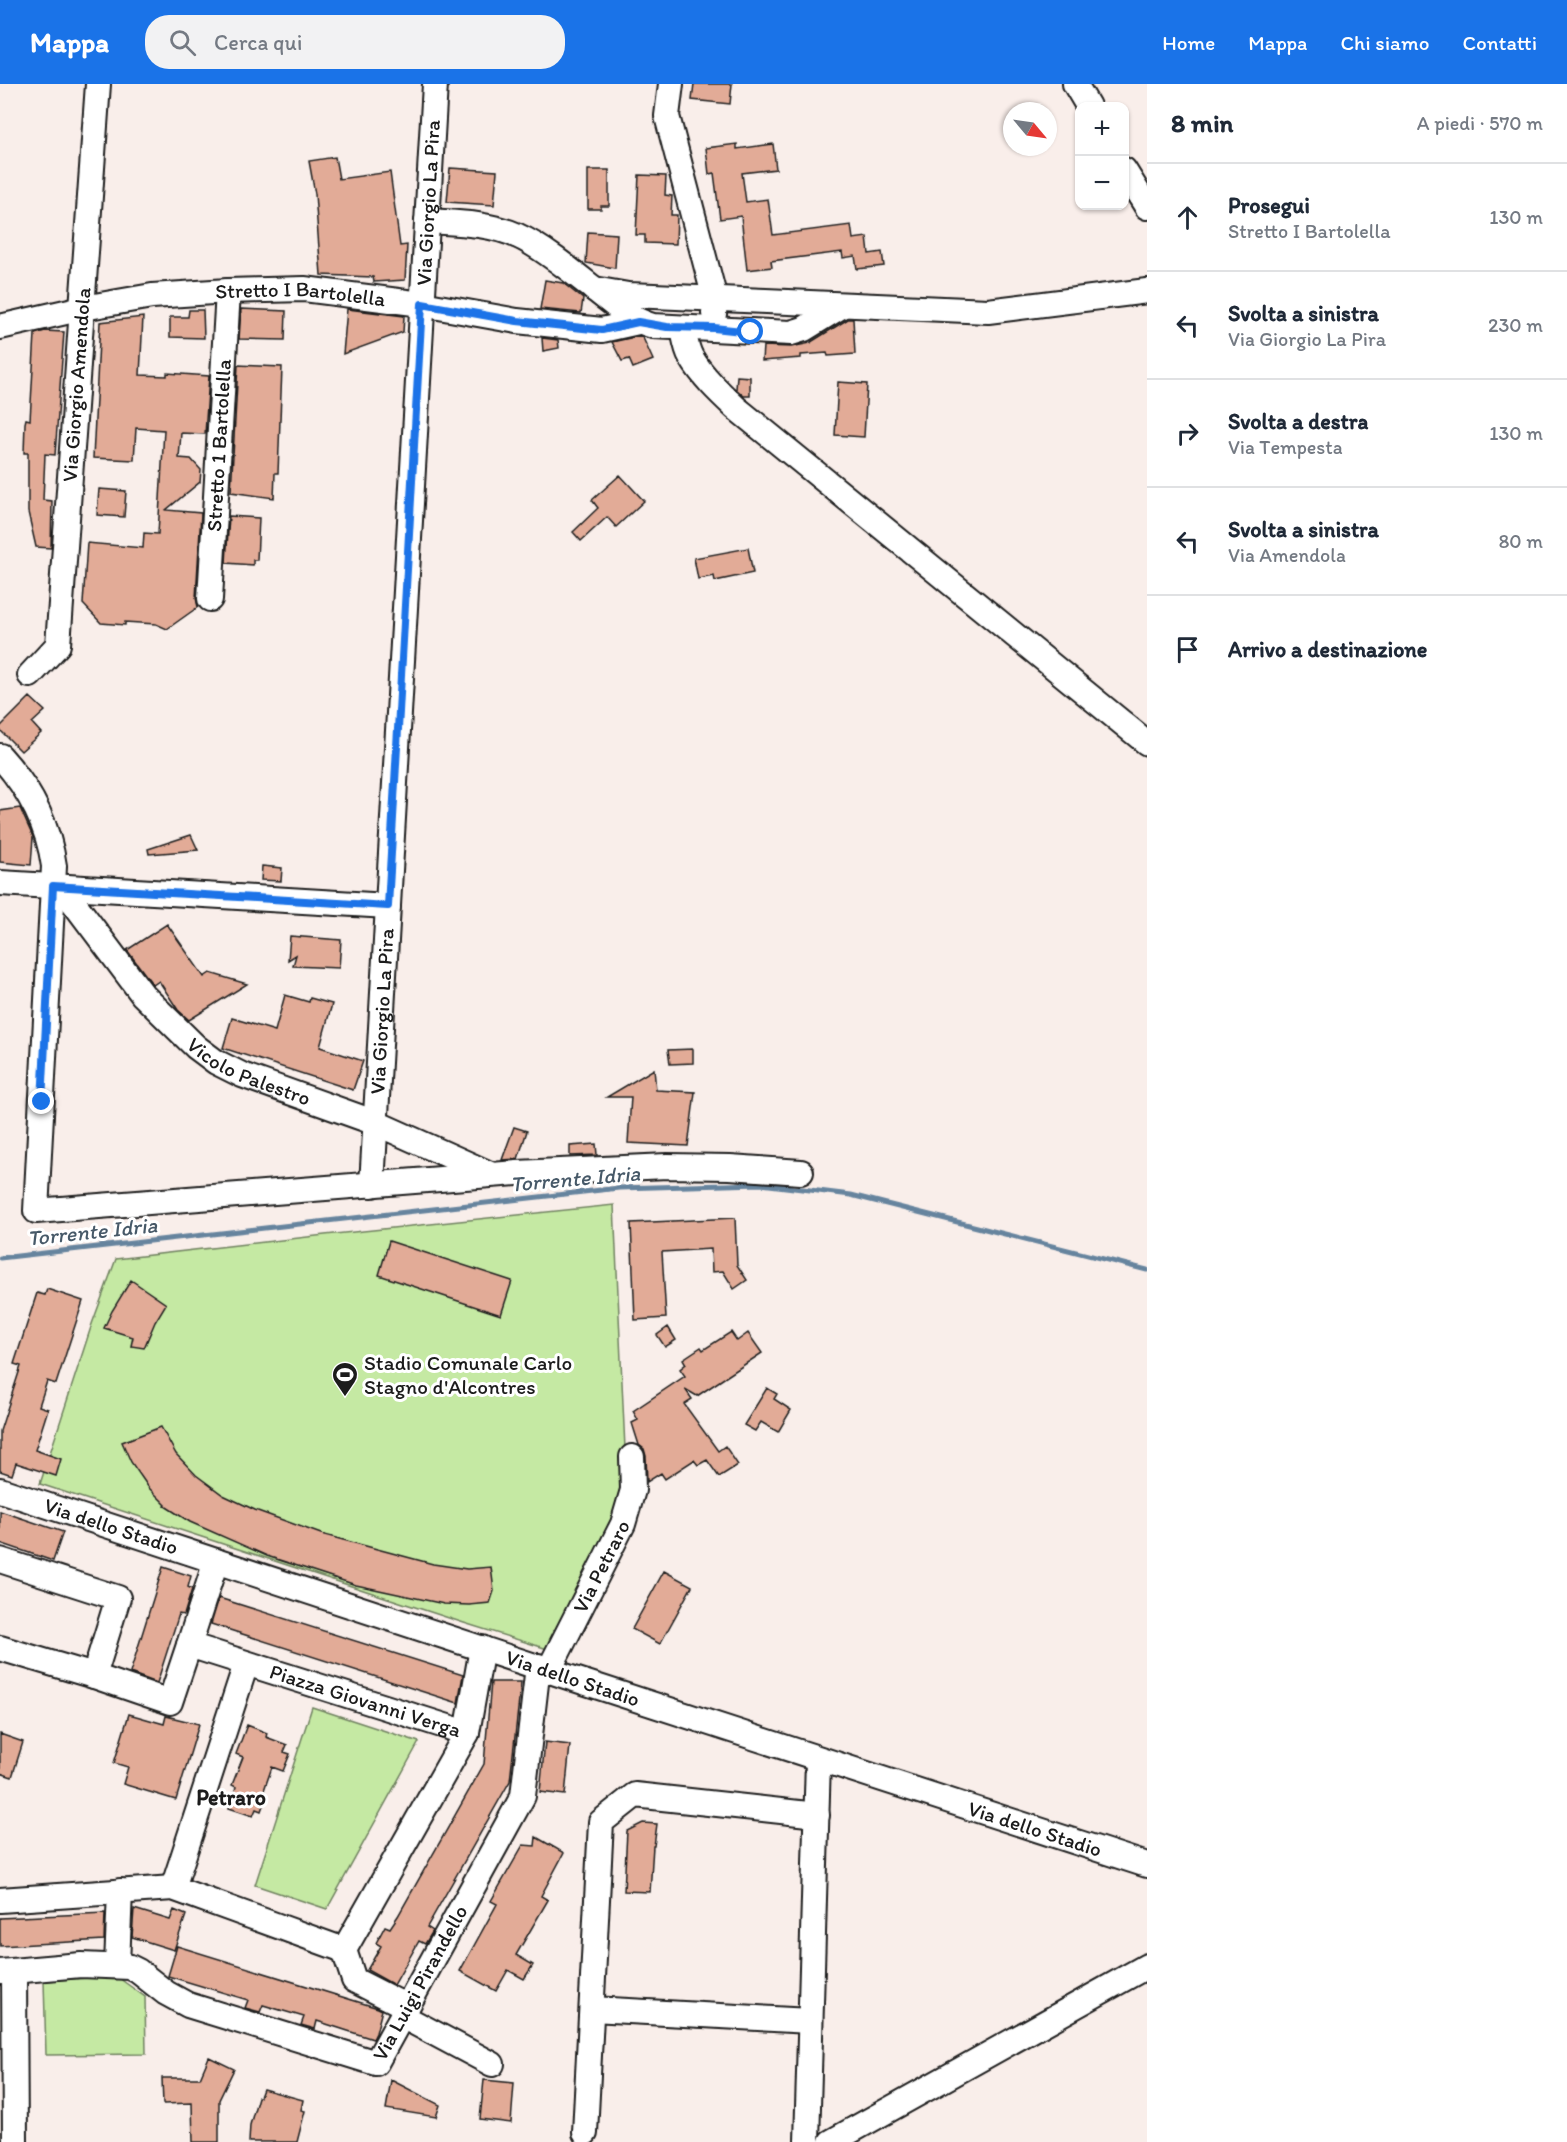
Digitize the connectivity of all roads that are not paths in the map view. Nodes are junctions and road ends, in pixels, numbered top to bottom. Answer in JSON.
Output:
{"nodes":[{"id":1,"x":98,"y":84,"type":"edge"},
{"id":2,"x":435,"y":84,"type":"edge"},
{"id":3,"x":671,"y":84,"type":"edge"},
{"id":4,"x":1075,"y":84,"type":"edge"},
{"id":5,"x":1086,"y":102,"type":"edge"},
{"id":6,"x":1129,"y":177,"type":"edge"},
{"id":7,"x":1147,"y":207,"type":"edge"},
{"id":8,"x":427,"y":221,"type":"junction"},
{"id":9,"x":594,"y":289,"type":"junction"},
{"id":10,"x":228,"y":291,"type":"junction"},
{"id":11,"x":1147,"y":291,"type":"edge"},
{"id":12,"x":654,"y":296,"type":"junction"},
{"id":13,"x":715,"y":299,"type":"junction"},
{"id":14,"x":422,"y":304,"type":"junction"},
{"id":15,"x":843,"y":305,"type":"junction"},
{"id":16,"x":83,"y":308,"type":"junction"},
{"id":17,"x":645,"y":324,"type":"junction"},
{"id":18,"x":0,"y":327,"type":"edge"},
{"id":19,"x":683,"y":328,"type":"junction"},
{"id":20,"x":714,"y":328,"type":"junction"},
{"id":21,"x":210,"y":599,"type":"dead end"},
{"id":22,"x":30,"y":675,"type":"dead end"},
{"id":23,"x":1147,"y":743,"type":"edge"},
{"id":24,"x":0,"y":756,"type":"edge"},
{"id":25,"x":0,"y":883,"type":"edge"},
{"id":26,"x":60,"y":887,"type":"junction"},
{"id":27,"x":388,"y":906,"type":"junction"},
{"id":28,"x":376,"y":1123,"type":"junction"},
{"id":29,"x":801,"y":1172,"type":"dead end"},
{"id":30,"x":492,"y":1175,"type":"junction"},
{"id":31,"x":372,"y":1185,"type":"junction"},
{"id":32,"x":632,"y":1457,"type":"dead end"},
{"id":33,"x":0,"y":1490,"type":"edge"},
{"id":34,"x":0,"y":1560,"type":"edge"},
{"id":35,"x":216,"y":1561,"type":"junction"},
{"id":36,"x":189,"y":1645,"type":"junction"},
{"id":37,"x":0,"y":1647,"type":"edge"},
{"id":38,"x":482,"y":1648,"type":"junction"},
{"id":39,"x":246,"y":1664,"type":"junction"},
{"id":40,"x":543,"y":1668,"type":"junction"},
{"id":41,"x":94,"y":1676,"type":"junction"},
{"id":42,"x":467,"y":1733,"type":"junction"},
{"id":43,"x":813,"y":1759,"type":"junction"},
{"id":44,"x":817,"y":1815,"type":"junction"},
{"id":45,"x":1147,"y":1865,"type":"edge"},
{"id":46,"x":173,"y":1888,"type":"junction"},
{"id":47,"x":120,"y":1891,"type":"junction"},
{"id":48,"x":0,"y":1900,"type":"edge"},
{"id":49,"x":344,"y":1950,"type":"junction"},
{"id":50,"x":117,"y":1965,"type":"junction"},
{"id":51,"x":1147,"y":1966,"type":"edge"},
{"id":52,"x":7,"y":1971,"type":"edge"},
{"id":53,"x":592,"y":2009,"type":"junction"},
{"id":54,"x":405,"y":2012,"type":"junction"},
{"id":55,"x":810,"y":2021,"type":"junction"},
{"id":56,"x":492,"y":2064,"type":"dead end"},
{"id":57,"x":585,"y":2133,"type":"dead end"},
{"id":58,"x":15,"y":2142,"type":"edge"},
{"id":59,"x":807,"y":2142,"type":"edge"},
{"id":60,"x":831,"y":2142,"type":"edge"}],
"edges":[{"from":1,"to":16,"type":"street","name":"Via Giorgio Amendola"},
{"from":2,"to":8,"type":"street","name":"Via Giorgio La Pira"},
{"from":3,"to":13,"type":"street"},
{"from":4,"to":5,"type":"street"},
{"from":6,"to":7,"type":"street"},
{"from":8,"to":9,"type":"street"},
{"from":8,"to":14,"type":"street","name":"Via Giorgio La Pira"},
{"from":9,"to":12,"type":"street"},
{"from":9,"to":17,"type":"street"},
{"from":10,"to":14,"type":"street","name":"Stretto I Bartolella"},
{"from":10,"to":16,"type":"street","name":"Stretto I Bartolella"},
{"from":10,"to":21,"type":"street","name":"Stretto 1 Bartolella"},
{"from":11,"to":15,"type":"street"},
{"from":12,"to":13,"type":"street"},
{"from":12,"to":17,"type":"street"},
{"from":13,"to":15,"type":"street"},
{"from":13,"to":20,"type":"street"},
{"from":14,"to":17,"type":"street","name":"Stretto I Bartolella"},
{"from":14,"to":27,"type":"street","name":"Via Giorgio La Pira"},
{"from":15,"to":20,"type":"street","name":"Stretto I Bartolella"},
{"from":16,"to":18,"type":"street","name":"Stretto I Bartolella"},
{"from":16,"to":22,"type":"street","name":"Via Giorgio Amendola"},
{"from":17,"to":19,"type":"street","name":"Stretto I Bartolella"},
{"from":19,"to":20,"type":"street","name":"Stretto I Bartolella"},
{"from":19,"to":23,"type":"street"},
{"from":24,"to":26,"type":"street"},
{"from":25,"to":26,"type":"street"},
{"from":26,"to":27,"type":"street"},
{"from":26,"to":28,"type":"street","name":"Vicolo Palestro"},
{"from":26,"to":31,"type":"street"},
{"from":27,"to":28,"type":"street","name":"Via Giorgio La Pira"},
{"from":28,"to":30,"type":"street","name":"Vicolo Palestro"},
{"from":28,"to":31,"type":"street","name":"Via Giorgio La Pira"},
{"from":29,"to":30,"type":"street"},
{"from":30,"to":31,"type":"street"},
{"from":32,"to":40,"type":"street","name":"Via Petraro"},
{"from":33,"to":35,"type":"street","name":"Via dello Stadio"},
{"from":34,"to":41,"type":"street"},
{"from":35,"to":36,"type":"street"},
{"from":35,"to":38,"type":"street","name":"Via dello Stadio"},
{"from":36,"to":39,"type":"street","name":"Piazza Giovanni Verga"},
{"from":36,"to":41,"type":"street"},
{"from":37,"to":41,"type":"street"},
{"from":38,"to":40,"type":"street","name":"Via dello Stadio"},
{"from":38,"to":42,"type":"street"},
{"from":39,"to":42,"type":"street","name":"Piazza Giovanni Verga"},
{"from":39,"to":46,"type":"street"},
{"from":40,"to":43,"type":"street","name":"Via dello Stadio"},
{"from":40,"to":54,"type":"street","name":"Via Luigi Pirandello"},
{"from":42,"to":49,"type":"street","name":"Piazza Giovanni Verga"},
{"from":43,"to":44,"type":"street"},
{"from":43,"to":45,"type":"street","name":"Via dello Stadio"},
{"from":44,"to":53,"type":"street"},
{"from":44,"to":55,"type":"street"},
{"from":46,"to":47,"type":"street"},
{"from":46,"to":49,"type":"street"},
{"from":47,"to":48,"type":"street"},
{"from":47,"to":50,"type":"street"},
{"from":49,"to":54,"type":"street"},
{"from":50,"to":52,"type":"street","name":"Via Luigi Pirandello"},
{"from":50,"to":54,"type":"street","name":"Via Luigi Pirandello"},
{"from":51,"to":60,"type":"street"},
{"from":52,"to":58,"type":"street"},
{"from":53,"to":55,"type":"street"},
{"from":53,"to":57,"type":"street"},
{"from":54,"to":56,"type":"street"},
{"from":55,"to":59,"type":"street"}]}
